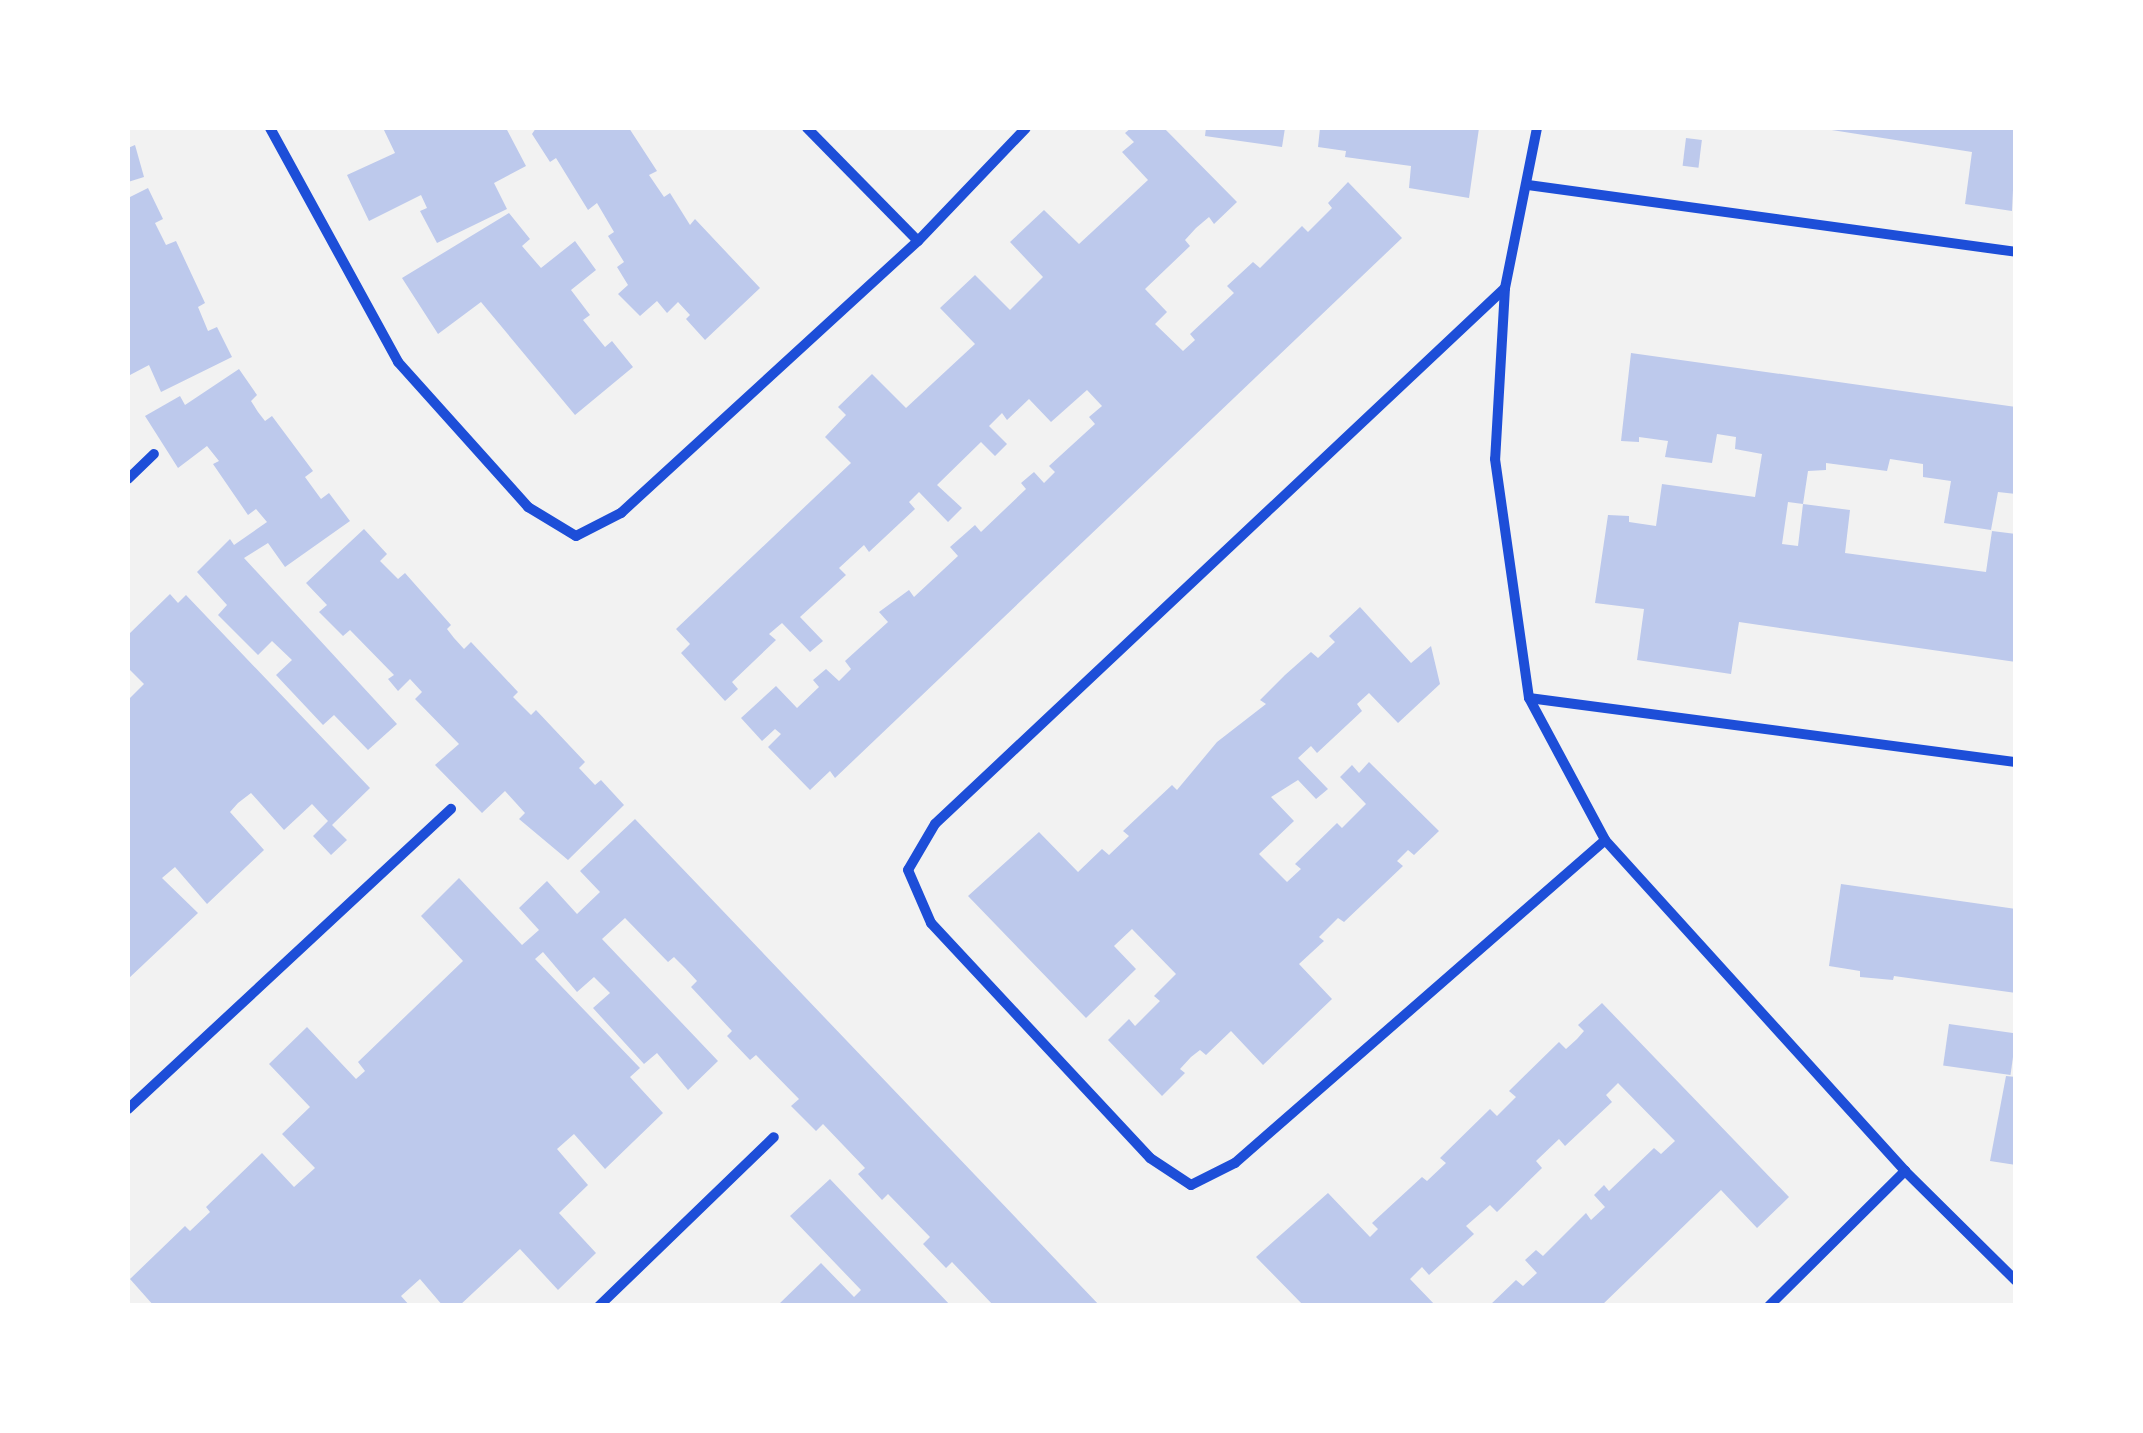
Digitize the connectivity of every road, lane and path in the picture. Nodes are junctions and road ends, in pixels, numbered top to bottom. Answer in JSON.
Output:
{"nodes":[{"id":1,"x":270,"y":128,"type":"edge"},
{"id":2,"x":806,"y":128,"type":"edge"},
{"id":3,"x":1026,"y":128,"type":"edge"},
{"id":4,"x":1538,"y":128,"type":"edge"},
{"id":5,"x":1528,"y":185,"type":"junction"},
{"id":6,"x":918,"y":241,"type":"junction"},
{"id":7,"x":2016,"y":252,"type":"edge"},
{"id":8,"x":1505,"y":288,"type":"junction"},
{"id":9,"x":154,"y":454,"type":"dead end"},
{"id":10,"x":128,"y":479,"type":"edge"},
{"id":11,"x":1529,"y":698,"type":"junction"},
{"id":12,"x":2016,"y":762,"type":"edge"},
{"id":13,"x":452,"y":810,"type":"dead end"},
{"id":14,"x":1605,"y":840,"type":"junction"},
{"id":15,"x":128,"y":1109,"type":"edge"},
{"id":16,"x":774,"y":1137,"type":"dead end"},
{"id":17,"x":1905,"y":1171,"type":"junction"},
{"id":18,"x":2016,"y":1281,"type":"edge"},
{"id":19,"x":599,"y":1306,"type":"edge"},
{"id":20,"x":1769,"y":1306,"type":"edge"}],
"edges":[{"from":1,"to":6,"type":"street"},
{"from":2,"to":6,"type":"street"},
{"from":3,"to":6,"type":"street"},
{"from":4,"to":5,"type":"street"},
{"from":5,"to":7,"type":"street"},
{"from":5,"to":8,"type":"street"},
{"from":8,"to":11,"type":"street"},
{"from":8,"to":14,"type":"street"},
{"from":9,"to":10,"type":"street"},
{"from":11,"to":12,"type":"street"},
{"from":11,"to":14,"type":"street"},
{"from":13,"to":15,"type":"street"},
{"from":14,"to":17,"type":"street"},
{"from":16,"to":19,"type":"street"},
{"from":17,"to":18,"type":"street"},
{"from":17,"to":20,"type":"street"}]}
